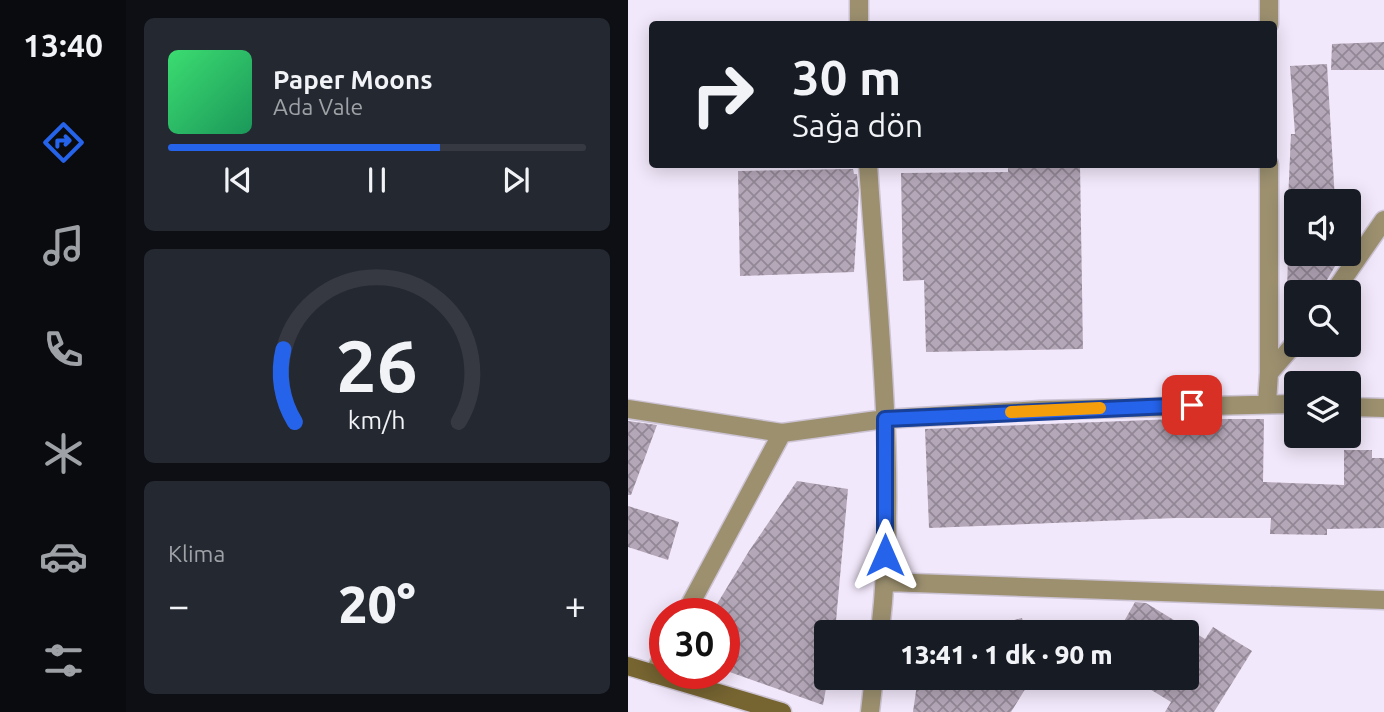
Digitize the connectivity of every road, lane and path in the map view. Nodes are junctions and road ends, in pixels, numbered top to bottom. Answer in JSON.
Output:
{"nodes":[{"id":1,"x":859,"y":0,"type":"edge"},
{"id":2,"x":1269,"y":0,"type":"edge"},
{"id":3,"x":860,"y":21,"type":"edge"},
{"id":4,"x":1269,"y":21,"type":"edge"},
{"id":5,"x":868,"y":168,"type":"edge"},
{"id":6,"x":1269,"y":168,"type":"edge"},
{"id":7,"x":1384,"y":220,"type":"edge"},
{"id":8,"x":1342,"y":280,"type":"edge"},
{"id":9,"x":1284,"y":356,"type":"edge"},
{"id":10,"x":1269,"y":373,"type":"junction"},
{"id":11,"x":1267,"y":403,"type":"junction"},
{"id":12,"x":1284,"y":404,"type":"edge"},
{"id":13,"x":1361,"y":407,"type":"edge"},
{"id":14,"x":1384,"y":408,"type":"edge"},
{"id":15,"x":628,"y":409,"type":"edge"},
{"id":16,"x":885,"y":419,"type":"junction"},
{"id":17,"x":782,"y":433,"type":"junction"},
{"id":18,"x":886,"y":582,"type":"junction"},
{"id":19,"x":694,"y":598,"type":"edge"},
{"id":20,"x":1384,"y":600,"type":"edge"},
{"id":21,"x":881,"y":620,"type":"edge"},
{"id":22,"x":628,"y":666,"type":"edge"},
{"id":23,"x":649,"y":673,"type":"edge"},
{"id":24,"x":704,"y":689,"type":"edge"},
{"id":25,"x":873,"y":690,"type":"edge"},
{"id":26,"x":782,"y":712,"type":"edge"},
{"id":27,"x":870,"y":712,"type":"edge"}],
"edges":[{"from":1,"to":3,"type":"street"},
{"from":2,"to":4,"type":"street"},
{"from":5,"to":16,"type":"street"},
{"from":6,"to":10,"type":"street"},
{"from":7,"to":8,"type":"street"},
{"from":9,"to":10,"type":"street"},
{"from":10,"to":11,"type":"street"},
{"from":11,"to":12,"type":"street"},
{"from":11,"to":16,"type":"street"},
{"from":13,"to":14,"type":"street"},
{"from":15,"to":17,"type":"street"},
{"from":16,"to":17,"type":"street"},
{"from":16,"to":18,"type":"street"},
{"from":17,"to":19,"type":"street"},
{"from":18,"to":20,"type":"street"},
{"from":18,"to":21,"type":"street"},
{"from":22,"to":23,"type":"main road"},
{"from":24,"to":26,"type":"main road"},
{"from":25,"to":27,"type":"street"}]}
